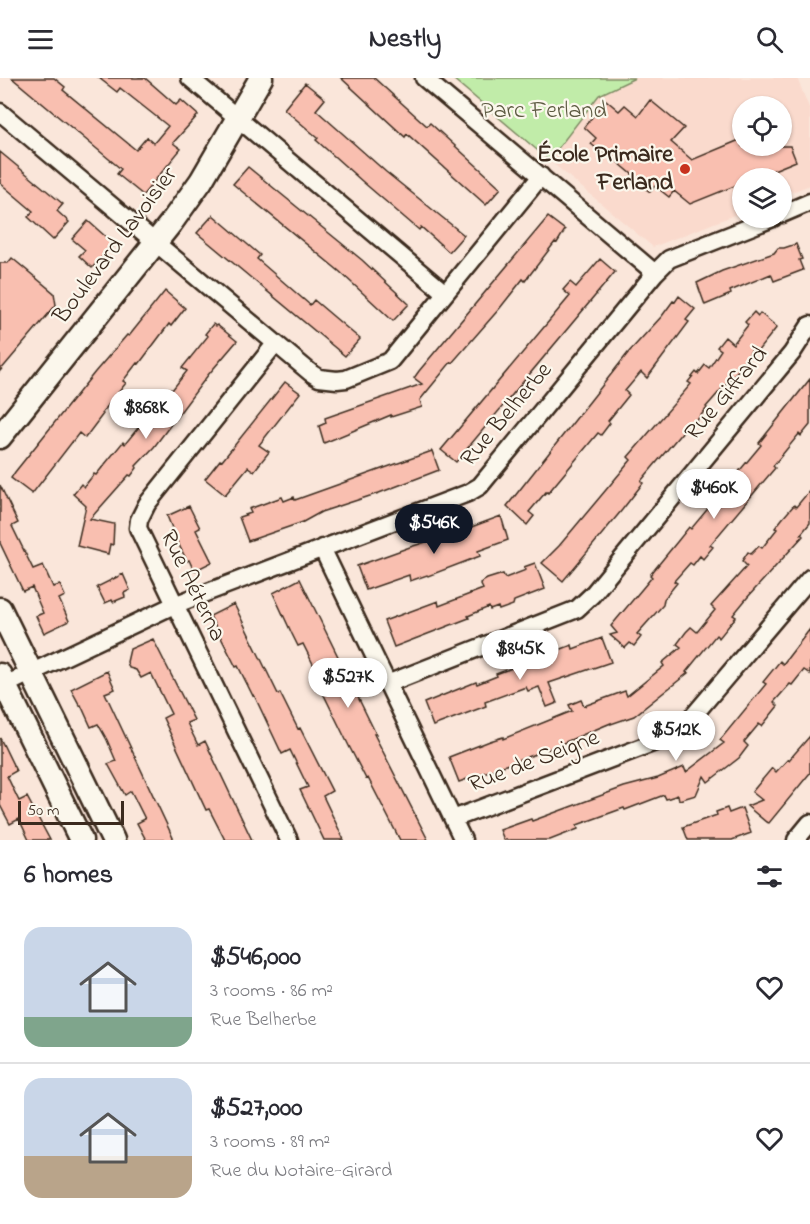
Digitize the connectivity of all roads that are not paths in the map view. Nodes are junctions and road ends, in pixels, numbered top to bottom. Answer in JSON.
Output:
{"nodes":[{"id":1,"x":190,"y":78,"type":"edge"},
{"id":2,"x":261,"y":78,"type":"edge"},
{"id":3,"x":424,"y":78,"type":"edge"},
{"id":4,"x":0,"y":112,"type":"edge"},
{"id":5,"x":238,"y":119,"type":"junction"},
{"id":6,"x":541,"y":176,"type":"junction"},
{"id":7,"x":810,"y":205,"type":"edge"},
{"id":8,"x":792,"y":211,"type":"edge"},
{"id":9,"x":748,"y":228,"type":"edge"},
{"id":10,"x":156,"y":243,"type":"junction"},
{"id":11,"x":655,"y":273,"type":"junction"},
{"id":12,"x":445,"y":293,"type":"junction"},
{"id":13,"x":810,"y":325,"type":"edge"},
{"id":14,"x":275,"y":344,"type":"junction"},
{"id":15,"x":0,"y":437,"type":"edge"},
{"id":16,"x":322,"y":548,"type":"junction"},
{"id":17,"x":810,"y":578,"type":"edge"},
{"id":18,"x":174,"y":605,"type":"junction"},
{"id":19,"x":0,"y":609,"type":"edge"},
{"id":20,"x":31,"y":673,"type":"junction"},
{"id":21,"x":2,"y":680,"type":"edge"},
{"id":22,"x":387,"y":684,"type":"junction"},
{"id":23,"x":453,"y":819,"type":"junction"},
{"id":24,"x":810,"y":823,"type":"edge"},
{"id":25,"x":81,"y":840,"type":"edge"},
{"id":26,"x":113,"y":840,"type":"edge"},
{"id":27,"x":290,"y":840,"type":"edge"},
{"id":28,"x":463,"y":840,"type":"edge"},
{"id":29,"x":796,"y":840,"type":"edge"}],
"edges":[{"from":1,"to":5,"type":"street"},
{"from":2,"to":5,"type":"street","name":"Boulevard Lavoisier"},
{"from":3,"to":6,"type":"street"},
{"from":4,"to":10,"type":"street"},
{"from":5,"to":10,"type":"street","name":"Boulevard Lavoisier"},
{"from":5,"to":12,"type":"street"},
{"from":6,"to":11,"type":"street"},
{"from":6,"to":12,"type":"street"},
{"from":7,"to":8,"type":"street"},
{"from":9,"to":11,"type":"street","name":"Rue Belherbe"},
{"from":10,"to":14,"type":"street"},
{"from":10,"to":15,"type":"street","name":"Boulevard Lavoisier"},
{"from":11,"to":16,"type":"street","name":"Rue Belherbe"},
{"from":12,"to":14,"type":"street"},
{"from":13,"to":22,"type":"street","name":"Rue Giffard"},
{"from":14,"to":18,"type":"street","name":"Rue Aéterna"},
{"from":16,"to":18,"type":"street","name":"Rue Belherbe"},
{"from":16,"to":22,"type":"street"},
{"from":17,"to":23,"type":"street","name":"Rue de Seigne"},
{"from":18,"to":20,"type":"street","name":"Rue Belherbe"},
{"from":18,"to":27,"type":"street","name":"Rue Aéterna"},
{"from":19,"to":20,"type":"street"},
{"from":20,"to":21,"type":"street","name":"Rue Belherbe"},
{"from":20,"to":26,"type":"street"},
{"from":21,"to":25,"type":"street"},
{"from":22,"to":23,"type":"street"},
{"from":23,"to":28,"type":"street"},
{"from":24,"to":29,"type":"street"}]}
